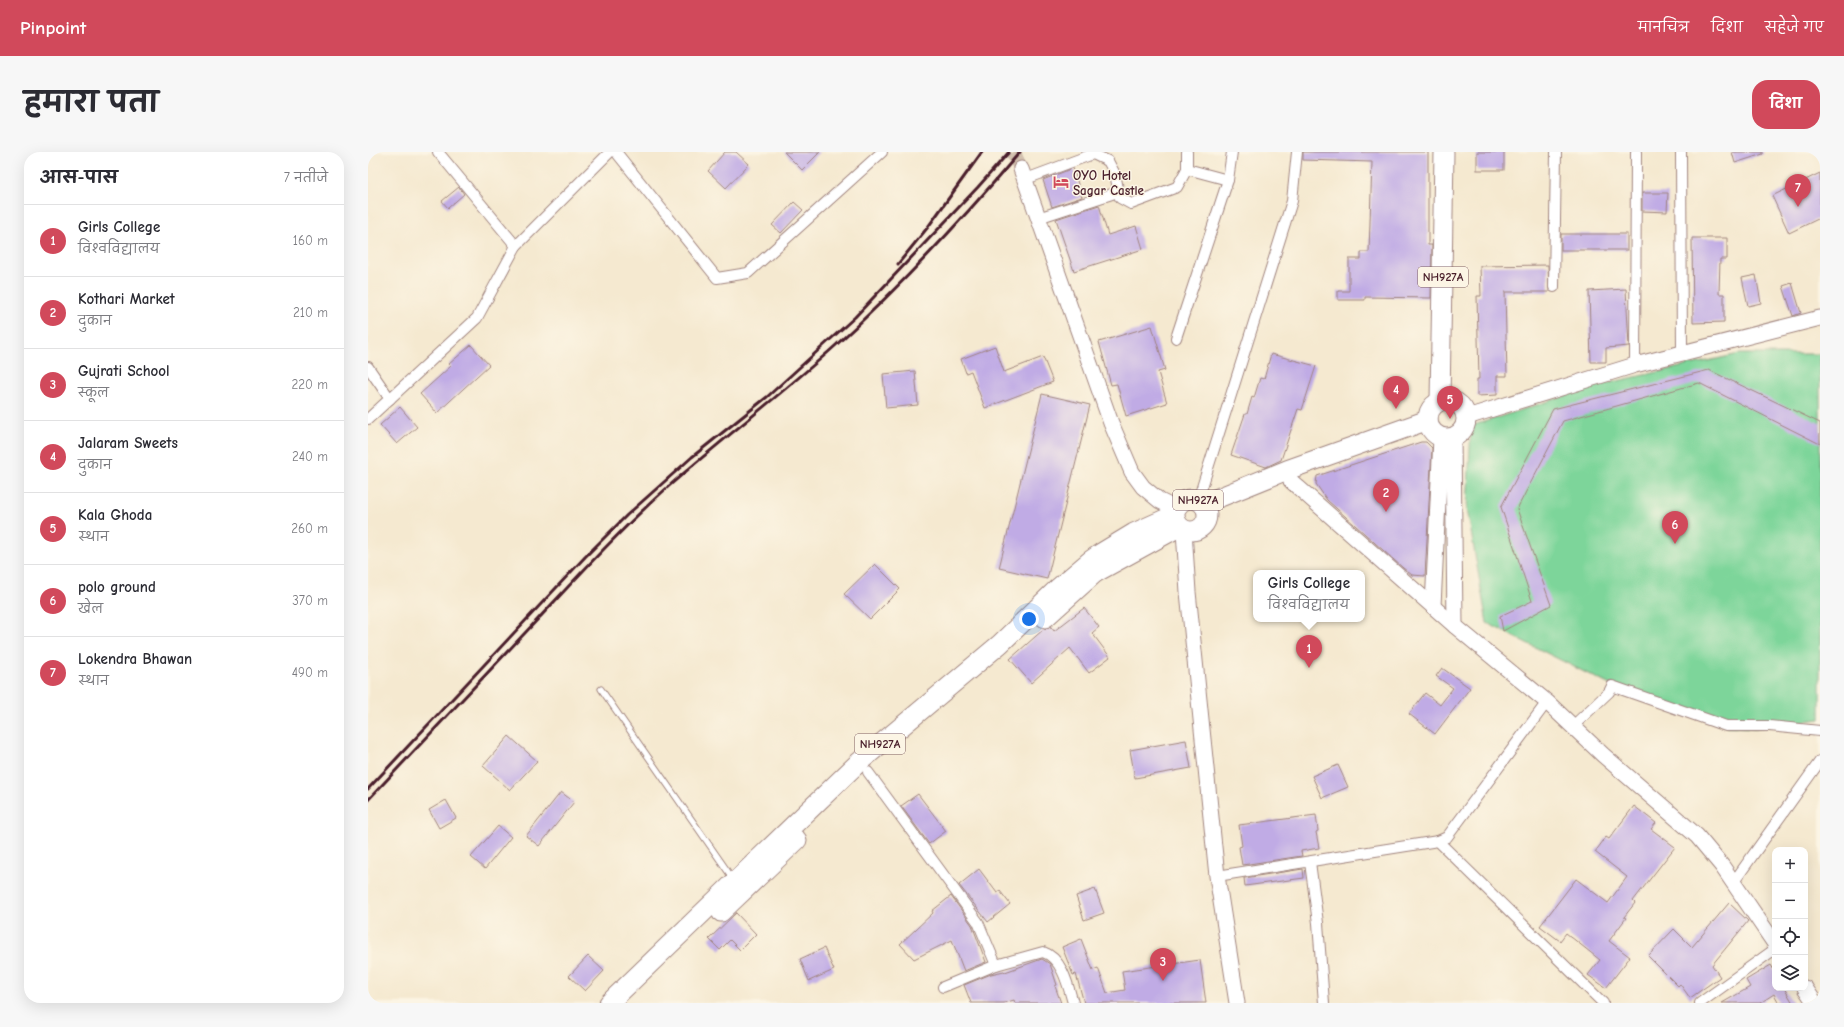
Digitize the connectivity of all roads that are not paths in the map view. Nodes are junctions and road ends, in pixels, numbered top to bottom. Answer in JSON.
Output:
{"nodes":[{"id":1,"x":438,"y":152,"type":"edge"},
{"id":2,"x":610,"y":152,"type":"edge"},
{"id":3,"x":616,"y":152,"type":"edge"},
{"id":4,"x":882,"y":152,"type":"edge"},
{"id":5,"x":1187,"y":152,"type":"edge"},
{"id":6,"x":1232,"y":152,"type":"edge"},
{"id":7,"x":1297,"y":152,"type":"edge"},
{"id":8,"x":1444,"y":152,"type":"edge"},
{"id":9,"x":1453,"y":152,"type":"edge"},
{"id":10,"x":1556,"y":152,"type":"edge"},
{"id":11,"x":1636,"y":152,"type":"edge"},
{"id":12,"x":1681,"y":152,"type":"edge"},
{"id":13,"x":1187,"y":169,"type":"junction"},
{"id":14,"x":1023,"y":174,"type":"joint"},
{"id":15,"x":1228,"y":180,"type":"junction"},
{"id":16,"x":1118,"y":192,"type":"junction"},
{"id":17,"x":1038,"y":218,"type":"junction"},
{"id":18,"x":516,"y":246,"type":"junction"},
{"id":19,"x":1554,"y":287,"type":"dead end"},
{"id":20,"x":1820,"y":318,"type":"edge"},
{"id":21,"x":1176,"y":338,"type":"dead end"},
{"id":22,"x":1682,"y":353,"type":"junction"},
{"id":23,"x":1635,"y":365,"type":"junction"},
{"id":24,"x":368,"y":367,"type":"edge"},
{"id":25,"x":390,"y":399,"type":"junction"},
{"id":26,"x":1445,"y":401,"type":"junction"},
{"id":27,"x":1466,"y":417,"type":"junction"},
{"id":28,"x":368,"y":419,"type":"edge"},
{"id":29,"x":1438,"y":432,"type":"junction"},
{"id":30,"x":1291,"y":481,"type":"junction"},
{"id":31,"x":1203,"y":507,"type":"junction"},
{"id":32,"x":1178,"y":520,"type":"junction"},
{"id":33,"x":1433,"y":606,"type":"junction"},
{"id":34,"x":1455,"y":626,"type":"junction"},
{"id":35,"x":601,"y":689,"type":"dead end"},
{"id":36,"x":1547,"y":702,"type":"junction"},
{"id":37,"x":1573,"y":726,"type":"junction"},
{"id":38,"x":1820,"y":731,"type":"edge"},
{"id":39,"x":1820,"y":762,"type":"edge"},
{"id":40,"x":868,"y":772,"type":"junction"},
{"id":41,"x":1438,"y":842,"type":"junction"},
{"id":42,"x":1310,"y":862,"type":"junction"},
{"id":43,"x":1217,"y":876,"type":"junction"},
{"id":44,"x":735,"y":881,"type":"junction"},
{"id":45,"x":1733,"y":883,"type":"junction"},
{"id":46,"x":1772,"y":940,"type":"edge"},
{"id":47,"x":1772,"y":951,"type":"edge"},
{"id":48,"x":996,"y":965,"type":"junction"},
{"id":49,"x":943,"y":987,"type":"dead end"},
{"id":50,"x":1806,"y":991,"type":"edge"},
{"id":51,"x":609,"y":1003,"type":"edge"},
{"id":52,"x":626,"y":1003,"type":"edge"},
{"id":53,"x":1073,"y":1003,"type":"edge"},
{"id":54,"x":1237,"y":1003,"type":"edge"},
{"id":55,"x":1324,"y":1003,"type":"edge"},
{"id":56,"x":1602,"y":1003,"type":"edge"},
{"id":57,"x":1700,"y":1003,"type":"edge"},
{"id":58,"x":1815,"y":1003,"type":"edge"}],
"edges":[{"from":1,"to":18,"type":"street"},
{"from":2,"to":18,"type":"street"},
{"from":3,"to":4,"type":"street"},
{"from":5,"to":13,"type":"street"},
{"from":6,"to":15,"type":"street"},
{"from":7,"to":31,"type":"street"},
{"from":8,"to":26,"type":"highway","number":"NH927A"},
{"from":9,"to":26,"type":"highway","number":"NH927A"},
{"from":10,"to":19,"type":"street"},
{"from":11,"to":23,"type":"street"},
{"from":12,"to":22,"type":"street"},
{"from":13,"to":15,"type":"street"},
{"from":13,"to":16,"type":"street"},
{"from":14,"to":16,"type":"street"},
{"from":14,"to":17,"type":"main road"},
{"from":15,"to":21,"type":"street"},
{"from":16,"to":17,"type":"street"},
{"from":17,"to":32,"type":"main road"},
{"from":18,"to":25,"type":"street"},
{"from":20,"to":22,"type":"main road"},
{"from":22,"to":23,"type":"main road"},
{"from":23,"to":27,"type":"main road"},
{"from":24,"to":25,"type":"street"},
{"from":25,"to":28,"type":"street"},
{"from":26,"to":27,"type":"highway"},
{"from":26,"to":29,"type":"highway"},
{"from":27,"to":29,"type":"highway"},
{"from":29,"to":30,"type":"highway","number":"NH927A"},
{"from":29,"to":31,"type":"highway","number":"NH927A"},
{"from":29,"to":33,"type":"main road"},
{"from":29,"to":34,"type":"main road"},
{"from":30,"to":31,"type":"highway","number":"NH927A"},
{"from":30,"to":33,"type":"main road"},
{"from":31,"to":32,"type":"highway","number":"NH927A"},
{"from":31,"to":32,"type":"highway","number":"NH927A"},
{"from":32,"to":40,"type":"highway","number":"NH927A"},
{"from":32,"to":43,"type":"main road"},
{"from":32,"to":44,"type":"highway","number":"NH927A"},
{"from":33,"to":34,"type":"main road"},
{"from":34,"to":36,"type":"main road"},
{"from":35,"to":44,"type":"lane"},
{"from":36,"to":37,"type":"main road"},
{"from":36,"to":41,"type":"street"},
{"from":37,"to":38,"type":"street"},
{"from":37,"to":45,"type":"main road"},
{"from":39,"to":45,"type":"street"},
{"from":40,"to":48,"type":"street"},
{"from":40,"to":52,"type":"highway","number":"NH927A"},
{"from":41,"to":42,"type":"street"},
{"from":41,"to":56,"type":"street"},
{"from":42,"to":43,"type":"street"},
{"from":42,"to":55,"type":"street"},
{"from":43,"to":54,"type":"main road"},
{"from":44,"to":51,"type":"highway","number":"NH927A"},
{"from":45,"to":46,"type":"main road"},
{"from":47,"to":57,"type":"street"},
{"from":48,"to":49,"type":"street"},
{"from":48,"to":53,"type":"street"},
{"from":50,"to":58,"type":"main road"}]}
